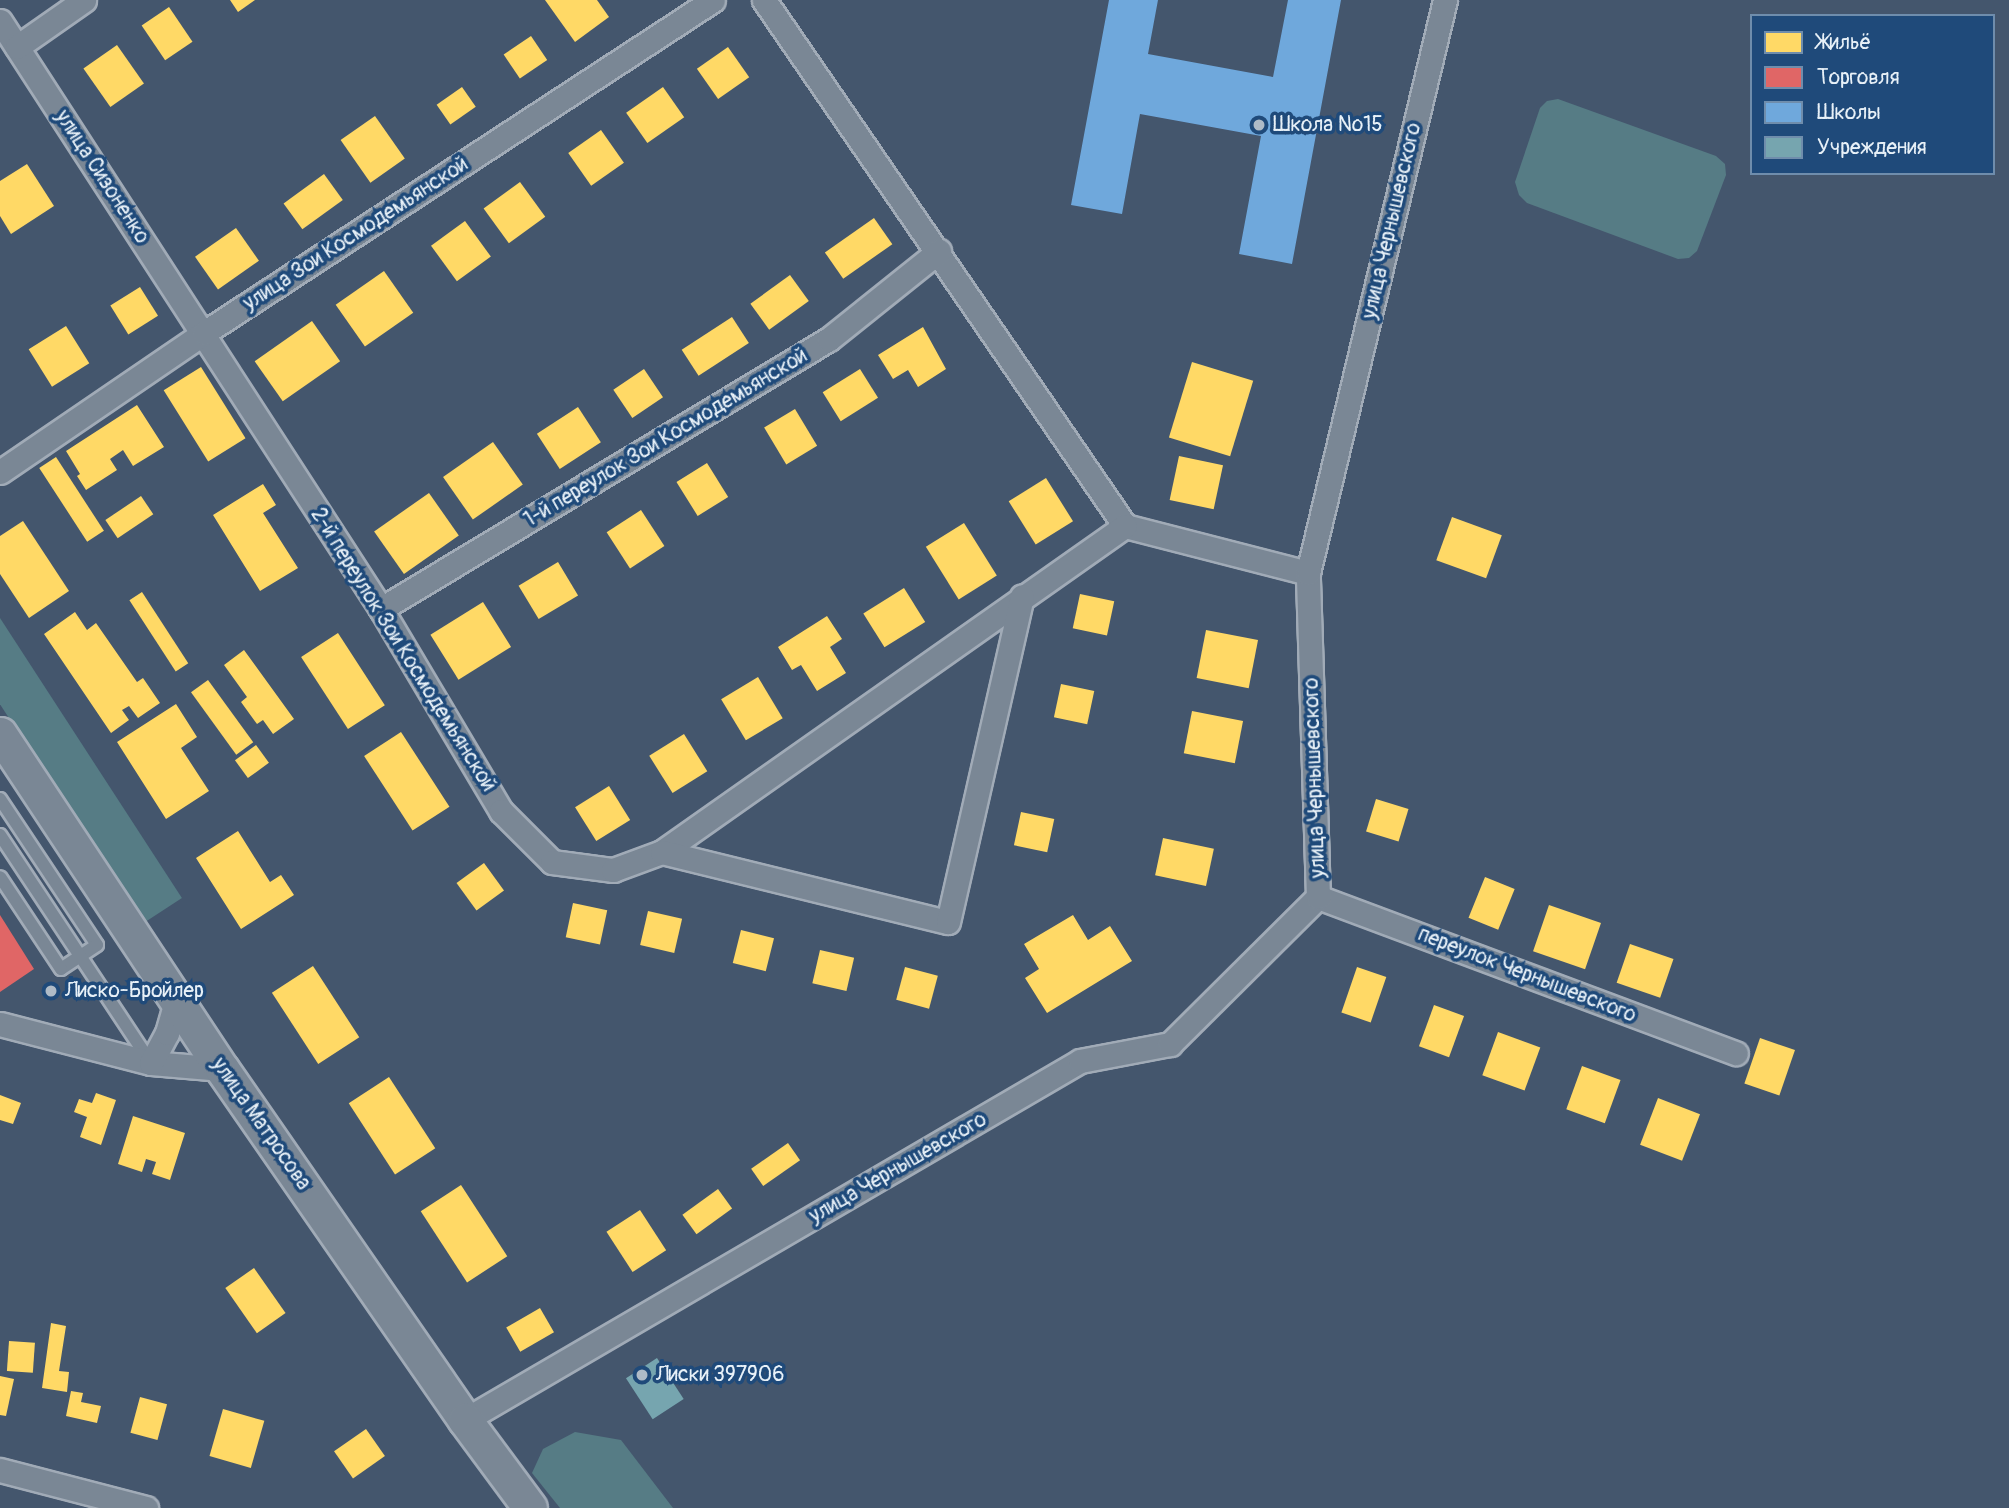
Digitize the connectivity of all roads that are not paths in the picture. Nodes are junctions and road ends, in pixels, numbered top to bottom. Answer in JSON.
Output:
{"nodes":[{"id":1,"x":85,"y":0,"type":"edge"},
{"id":2,"x":713,"y":0,"type":"edge"},
{"id":3,"x":764,"y":0,"type":"edge"},
{"id":4,"x":1445,"y":0,"type":"edge"},
{"id":5,"x":0,"y":21,"type":"edge"},
{"id":6,"x":17,"y":47,"type":"junction"},
{"id":7,"x":939,"y":251,"type":"junction"},
{"id":8,"x":204,"y":333,"type":"junction"},
{"id":9,"x":0,"y":472,"type":"edge"},
{"id":10,"x":1125,"y":526,"type":"junction"},
{"id":11,"x":1308,"y":573,"type":"junction"},
{"id":12,"x":1022,"y":596,"type":"junction"},
{"id":13,"x":381,"y":609,"type":"junction"},
{"id":14,"x":4,"y":747,"type":"edge"},
{"id":15,"x":0,"y":799,"type":"edge"},
{"id":16,"x":0,"y":835,"type":"edge"},
{"id":17,"x":662,"y":852,"type":"junction"},
{"id":18,"x":0,"y":877,"type":"edge"},
{"id":19,"x":1318,"y":897,"type":"junction"},
{"id":20,"x":81,"y":956,"type":"junction"},
{"id":21,"x":177,"y":1001,"type":"junction"},
{"id":22,"x":0,"y":1024,"type":"edge"},
{"id":23,"x":1736,"y":1053,"type":"dead end"},
{"id":24,"x":151,"y":1063,"type":"junction"},
{"id":25,"x":222,"y":1069,"type":"junction"},
{"id":26,"x":465,"y":1420,"type":"junction"},
{"id":27,"x":0,"y":1470,"type":"edge"},
{"id":28,"x":520,"y":1506,"type":"edge"},
{"id":29,"x":146,"y":1508,"type":"edge"}],
"edges":[{"from":1,"to":6,"type":"street"},
{"from":2,"to":8,"type":"street","name":"улица Зои Космодемьянской"},
{"from":3,"to":7,"type":"street"},
{"from":4,"to":11,"type":"street","name":"улица Чернышевского"},
{"from":5,"to":6,"type":"street","name":"улица Сизоненко"},
{"from":6,"to":8,"type":"street","name":"улица Сизоненко"},
{"from":7,"to":10,"type":"street"},
{"from":7,"to":13,"type":"street","name":"1-й переулок Зои Космодемьянской"},
{"from":8,"to":9,"type":"street","name":"улица Зои Космодемьянской"},
{"from":8,"to":13,"type":"street","name":"2-й переулок Зои Космодемьянской"},
{"from":10,"to":11,"type":"street"},
{"from":10,"to":12,"type":"street","name":"2-й переулок Зои Космодемьянской"},
{"from":11,"to":19,"type":"street","name":"улица Чернышевского"},
{"from":12,"to":17,"type":"street","name":"2-й переулок Зои Космодемьянской"},
{"from":12,"to":17,"type":"street"},
{"from":13,"to":17,"type":"street","name":"2-й переулок Зои Космодемьянской"},
{"from":14,"to":21,"type":"main road","name":"улица Матросова"},
{"from":15,"to":20,"type":"lane"},
{"from":16,"to":20,"type":"lane"},
{"from":18,"to":20,"type":"lane"},
{"from":19,"to":23,"type":"street","name":"переулок Чернышевского"},
{"from":19,"to":26,"type":"street","name":"улица Чернышевского"},
{"from":20,"to":24,"type":"lane"},
{"from":21,"to":24,"type":"street"},
{"from":21,"to":25,"type":"main road","name":"улица Матросова"},
{"from":22,"to":24,"type":"street"},
{"from":24,"to":25,"type":"street"},
{"from":25,"to":26,"type":"main road","name":"улица Матросова"},
{"from":26,"to":28,"type":"main road","name":"улица Матросова"},
{"from":27,"to":29,"type":"street"}]}
